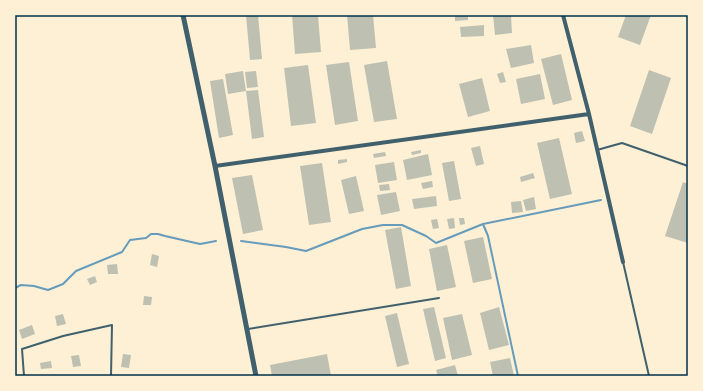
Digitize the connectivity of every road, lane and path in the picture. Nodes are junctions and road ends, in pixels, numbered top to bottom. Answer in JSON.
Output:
{"nodes":[{"id":1,"x":183,"y":15,"type":"edge"},
{"id":2,"x":562,"y":15,"type":"edge"},
{"id":3,"x":589,"y":114,"type":"junction"},
{"id":4,"x":597,"y":150,"type":"junction"},
{"id":5,"x":215,"y":166,"type":"junction"},
{"id":6,"x":688,"y":166,"type":"edge"},
{"id":7,"x":623,"y":262,"type":"joint"},
{"id":8,"x":439,"y":298,"type":"dead end"},
{"id":9,"x":247,"y":329,"type":"junction"},
{"id":10,"x":24,"y":376,"type":"edge"},
{"id":11,"x":111,"y":376,"type":"edge"},
{"id":12,"x":256,"y":376,"type":"edge"},
{"id":13,"x":649,"y":376,"type":"edge"}],
"edges":[{"from":1,"to":5,"type":"street"},
{"from":2,"to":3,"type":"street"},
{"from":3,"to":4,"type":"street"},
{"from":3,"to":5,"type":"street"},
{"from":4,"to":6,"type":"lane"},
{"from":4,"to":7,"type":"street"},
{"from":5,"to":9,"type":"street"},
{"from":7,"to":13,"type":"lane"},
{"from":8,"to":9,"type":"lane"},
{"from":9,"to":12,"type":"street"},
{"from":10,"to":11,"type":"lane"}]}
